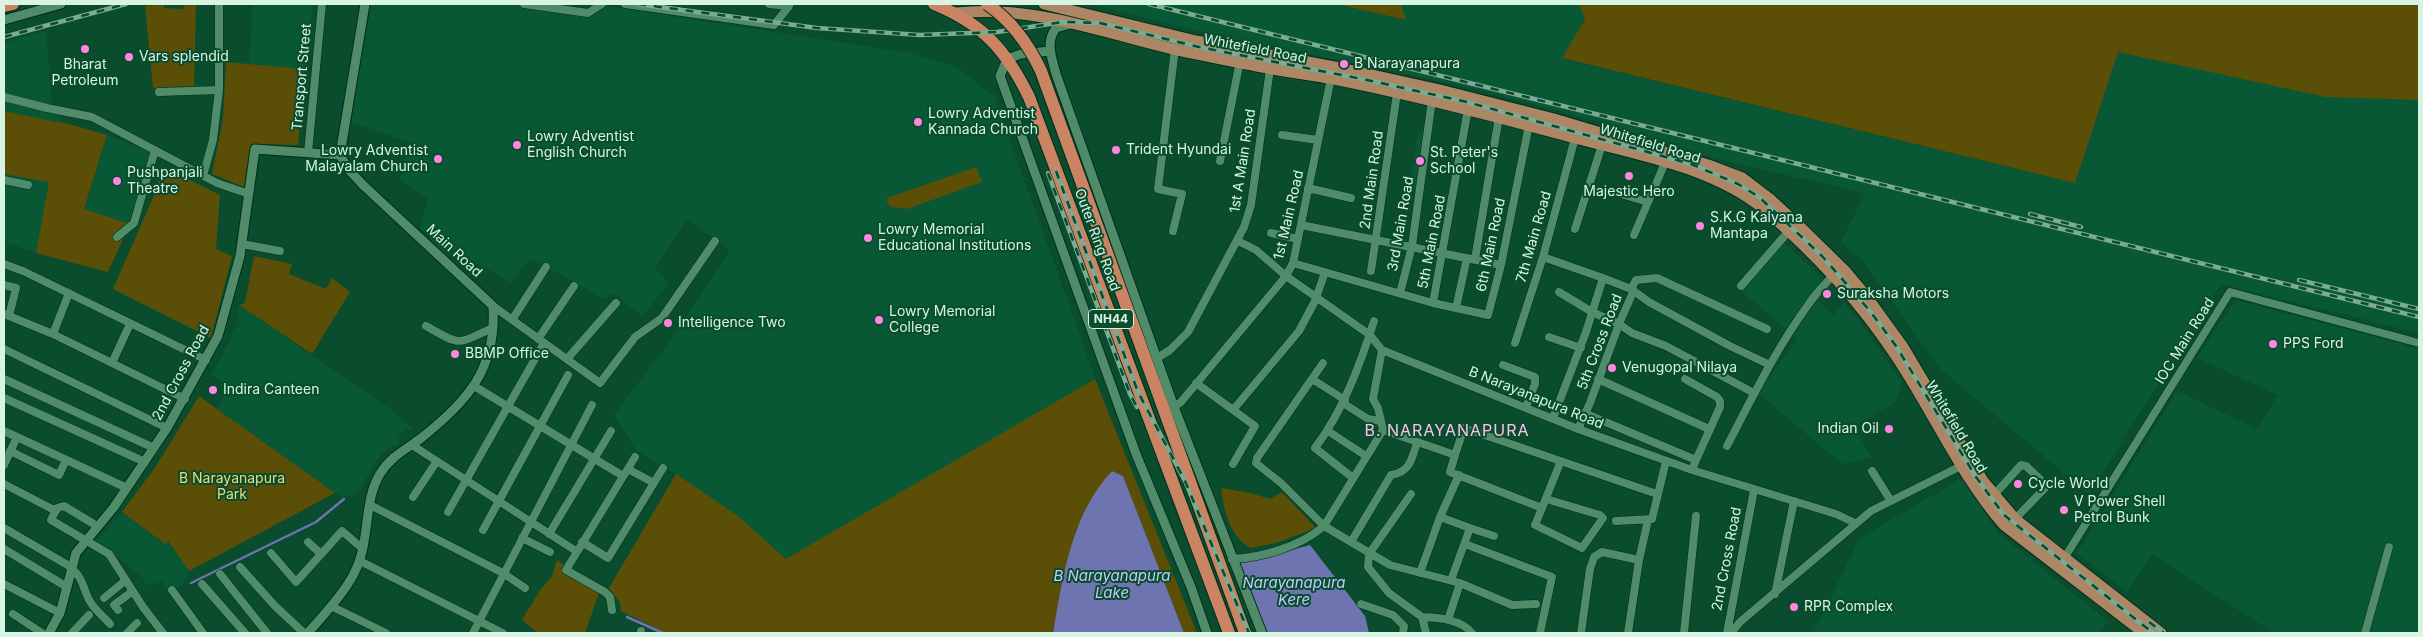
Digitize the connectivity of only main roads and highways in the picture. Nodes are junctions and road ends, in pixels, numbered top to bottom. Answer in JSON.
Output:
{"nodes":[{"id":1,"x":13,"y":4,"type":"edge"},
{"id":2,"x":934,"y":4,"type":"edge"},
{"id":3,"x":987,"y":4,"type":"edge"},
{"id":4,"x":1044,"y":4,"type":"edge"},
{"id":5,"x":4,"y":6,"type":"edge"},
{"id":6,"x":956,"y":13,"type":"junction"},
{"id":7,"x":1469,"y":103,"type":"junction"},
{"id":8,"x":1667,"y":158,"type":"junction"},
{"id":9,"x":1966,"y":464,"type":"junction"},
{"id":10,"x":1228,"y":633,"type":"edge"},
{"id":11,"x":1245,"y":633,"type":"edge"},
{"id":12,"x":2144,"y":633,"type":"edge"},
{"id":13,"x":2161,"y":633,"type":"edge"}],
"edges":[{"from":1,"to":5,"type":"highway"},
{"from":2,"to":6,"type":"highway","name":"Outer Ring Road","number":"NH44"},
{"from":3,"to":11,"type":"highway","name":"Outer Ring Road","number":"NH44","bridge":true},
{"from":4,"to":7,"type":"main road","name":"Whitefield Road"},
{"from":6,"to":7,"type":"main road","name":"Whitefield Road"},
{"from":6,"to":10,"type":"highway","name":"Outer Ring Road","number":"NH44"},
{"from":7,"to":8,"type":"main road","name":"Whitefield Road"},
{"from":7,"to":8,"type":"main road","name":"Whitefield Road"},
{"from":8,"to":9,"type":"main road","name":"Whitefield Road"},
{"from":8,"to":9,"type":"main road","name":"Whitefield Road"},
{"from":9,"to":12,"type":"main road","name":"Whitefield Road"},
{"from":9,"to":13,"type":"main road","name":"Whitefield Road"}]}
